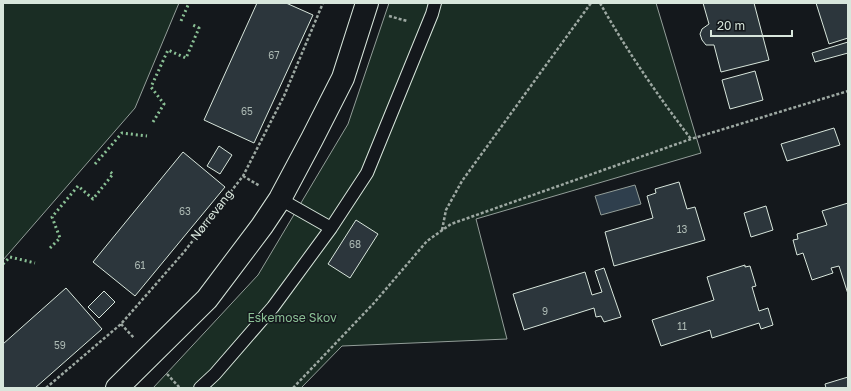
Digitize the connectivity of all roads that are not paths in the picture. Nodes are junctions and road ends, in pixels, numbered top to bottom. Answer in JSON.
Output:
{"nodes":[{"id":1,"x":435,"y":3,"type":"edge"},
{"id":2,"x":367,"y":5,"type":"edge"},
{"id":3,"x":280,"y":199,"type":"junction"},
{"id":4,"x":331,"y":228,"type":"junction"},
{"id":5,"x":117,"y":388,"type":"edge"},
{"id":6,"x":200,"y":388,"type":"edge"}],
"edges":[{"from":1,"to":4,"type":"lane"},
{"from":2,"to":3,"type":"street"},
{"from":3,"to":4,"type":"lane"},
{"from":3,"to":5,"type":"street"},
{"from":4,"to":6,"type":"lane"}]}
